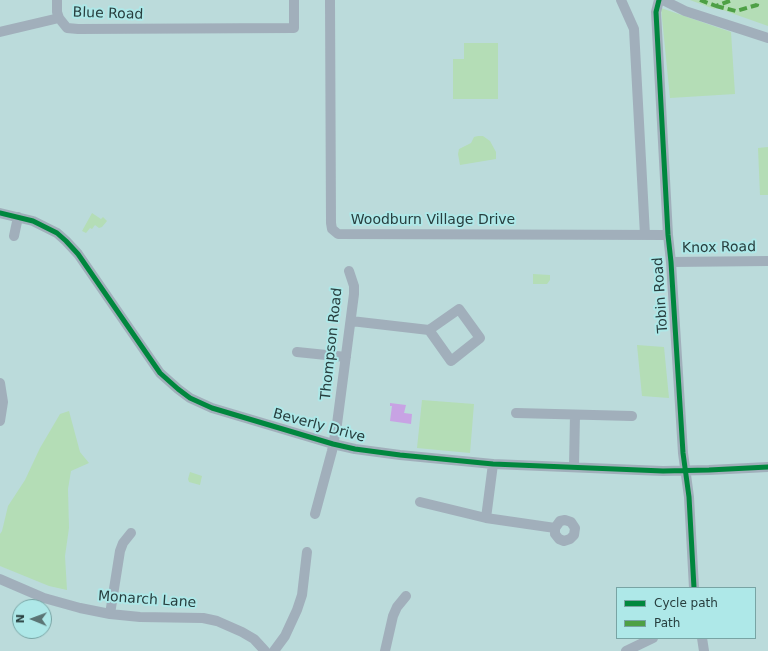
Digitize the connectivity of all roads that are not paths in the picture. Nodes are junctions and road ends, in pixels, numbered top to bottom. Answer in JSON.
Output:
{"nodes":[{"id":1,"x":57,"y":0,"type":"edge"},
{"id":2,"x":294,"y":0,"type":"edge"},
{"id":3,"x":330,"y":0,"type":"edge"},
{"id":4,"x":621,"y":0,"type":"edge"},
{"id":5,"x":659,"y":0,"type":"edge"},
{"id":6,"x":663,"y":0,"type":"edge"},
{"id":7,"x":60,"y":18,"type":"junction"},
{"id":8,"x":0,"y":32,"type":"edge"},
{"id":9,"x":768,"y":38,"type":"edge"},
{"id":10,"x":0,"y":213,"type":"edge"},
{"id":11,"x":18,"y":217,"type":"junction"},
{"id":12,"x":645,"y":235,"type":"junction"},
{"id":13,"x":668,"y":235,"type":"junction"},
{"id":14,"x":14,"y":236,"type":"dead end"},
{"id":15,"x":768,"y":261,"type":"edge"},
{"id":16,"x":671,"y":262,"type":"junction"},
{"id":17,"x":349,"y":271,"type":"dead end"},
{"id":18,"x":351,"y":321,"type":"junction"},
{"id":19,"x":429,"y":330,"type":"junction"},
{"id":20,"x":297,"y":352,"type":"dead end"},
{"id":21,"x":346,"y":357,"type":"junction"},
{"id":22,"x":0,"y":383,"type":"edge"},
{"id":23,"x":516,"y":413,"type":"dead end"},
{"id":24,"x":575,"y":415,"type":"junction"},
{"id":25,"x":632,"y":416,"type":"dead end"},
{"id":26,"x":0,"y":421,"type":"edge"},
{"id":27,"x":333,"y":444,"type":"junction"},
{"id":28,"x":493,"y":464,"type":"junction"},
{"id":29,"x":574,"y":466,"type":"junction"},
{"id":30,"x":768,"y":467,"type":"edge"},
{"id":31,"x":685,"y":471,"type":"junction"},
{"id":32,"x":420,"y":502,"type":"dead end"},
{"id":33,"x":315,"y":514,"type":"dead end"},
{"id":34,"x":486,"y":518,"type":"junction"},
{"id":35,"x":554,"y":528,"type":"dead end"},
{"id":36,"x":131,"y":533,"type":"dead end"},
{"id":37,"x":307,"y":552,"type":"dead end"},
{"id":38,"x":0,"y":579,"type":"edge"},
{"id":39,"x":694,"y":587,"type":"edge"},
{"id":40,"x":406,"y":596,"type":"dead end"},
{"id":41,"x":110,"y":614,"type":"junction"},
{"id":42,"x":650,"y":639,"type":"edge"},
{"id":43,"x":702,"y":639,"type":"edge"},
{"id":44,"x":264,"y":651,"type":"edge"},
{"id":45,"x":274,"y":651,"type":"edge"},
{"id":46,"x":385,"y":651,"type":"edge"},
{"id":47,"x":626,"y":651,"type":"edge"},
{"id":48,"x":704,"y":651,"type":"edge"}],
"edges":[{"from":1,"to":7,"type":"street","name":"Blue Road"},
{"from":2,"to":7,"type":"street","name":"Blue Road"},
{"from":3,"to":12,"type":"street","name":"Woodburn Village Drive"},
{"from":4,"to":12,"type":"street"},
{"from":5,"to":13,"type":"street","name":"Tobin Road"},
{"from":6,"to":9,"type":"street"},
{"from":7,"to":8,"type":"street"},
{"from":10,"to":11,"type":"street","name":"Beverly Drive"},
{"from":11,"to":14,"type":"street"},
{"from":11,"to":27,"type":"street","name":"Beverly Drive"},
{"from":12,"to":13,"type":"street","name":"Woodburn Village Drive"},
{"from":13,"to":16,"type":"street","name":"Tobin Road"},
{"from":15,"to":16,"type":"street","name":"Knox Road"},
{"from":16,"to":31,"type":"street","name":"Tobin Road"},
{"from":17,"to":18,"type":"street","name":"Thompson Road"},
{"from":18,"to":19,"type":"street"},
{"from":18,"to":21,"type":"street","name":"Thompson Road"},
{"from":19,"to":19,"type":"street"},
{"from":20,"to":21,"type":"street"},
{"from":21,"to":27,"type":"street","name":"Thompson Road"},
{"from":22,"to":26,"type":"street"},
{"from":23,"to":24,"type":"street"},
{"from":24,"to":25,"type":"street"},
{"from":24,"to":29,"type":"street"},
{"from":27,"to":28,"type":"street","name":"Beverly Drive"},
{"from":27,"to":33,"type":"street","name":"Thompson Road"},
{"from":28,"to":29,"type":"street","name":"Beverly Drive"},
{"from":28,"to":34,"type":"street"},
{"from":29,"to":31,"type":"street","name":"Beverly Drive"},
{"from":30,"to":31,"type":"street","name":"Beverly Drive"},
{"from":31,"to":39,"type":"street","name":"Tobin Road"},
{"from":32,"to":34,"type":"street"},
{"from":34,"to":35,"type":"street"},
{"from":36,"to":41,"type":"street"},
{"from":37,"to":45,"type":"street"},
{"from":38,"to":41,"type":"street","name":"Monarch Lane"},
{"from":40,"to":46,"type":"street"},
{"from":41,"to":44,"type":"street","name":"Monarch Lane"},
{"from":42,"to":47,"type":"street"},
{"from":43,"to":48,"type":"street"}]}
